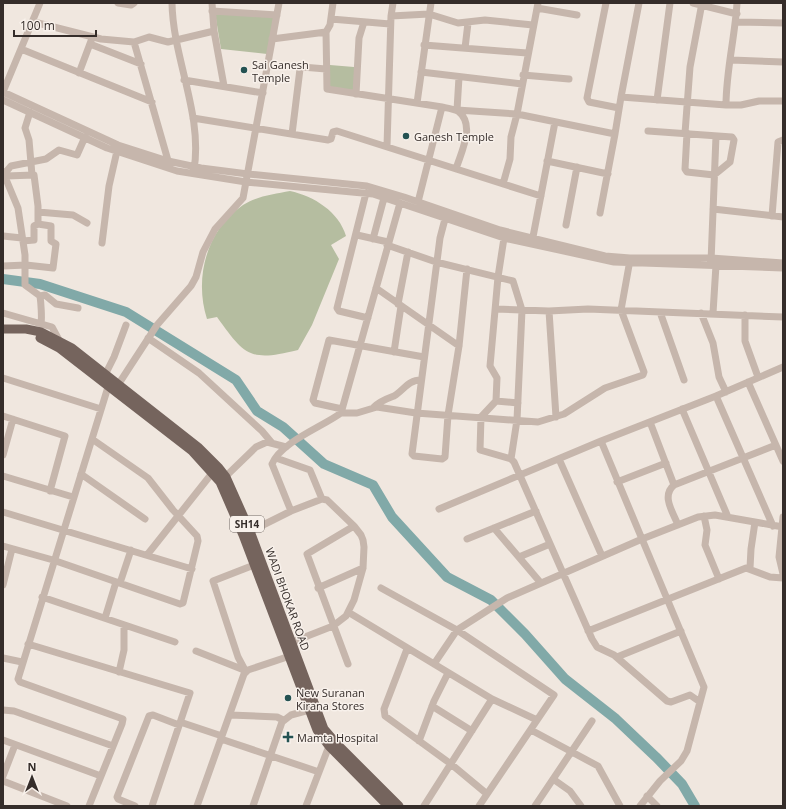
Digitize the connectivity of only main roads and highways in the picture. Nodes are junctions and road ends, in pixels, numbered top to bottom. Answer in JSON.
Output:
{"nodes":[{"id":1,"x":3,"y":329,"type":"edge"},
{"id":2,"x":3,"y":334,"type":"edge"},
{"id":3,"x":114,"y":387,"type":"junction"},
{"id":4,"x":223,"y":479,"type":"junction"},
{"id":5,"x":312,"y":709,"type":"junction"},
{"id":6,"x":388,"y":806,"type":"edge"},
{"id":7,"x":399,"y":806,"type":"edge"}],
"edges":[{"from":1,"to":3,"type":"main road","name":"WADI BHOKAR ROAD","number":"SH14"},
{"from":2,"to":3,"type":"main road","name":"WADI BHOKAR ROAD","number":"SH14"},
{"from":3,"to":4,"type":"main road","name":"WADI BHOKAR ROAD","number":"SH14"},
{"from":3,"to":4,"type":"main road","name":"WADI BHOKAR ROAD","number":"SH14"},
{"from":4,"to":5,"type":"main road","name":"WADI BHOKAR ROAD","number":"SH14"},
{"from":5,"to":6,"type":"main road","name":"WADI BHOKAR ROAD","number":"SH14"},
{"from":5,"to":7,"type":"main road","name":"WADI BHOKAR ROAD","number":"SH14"}]}
